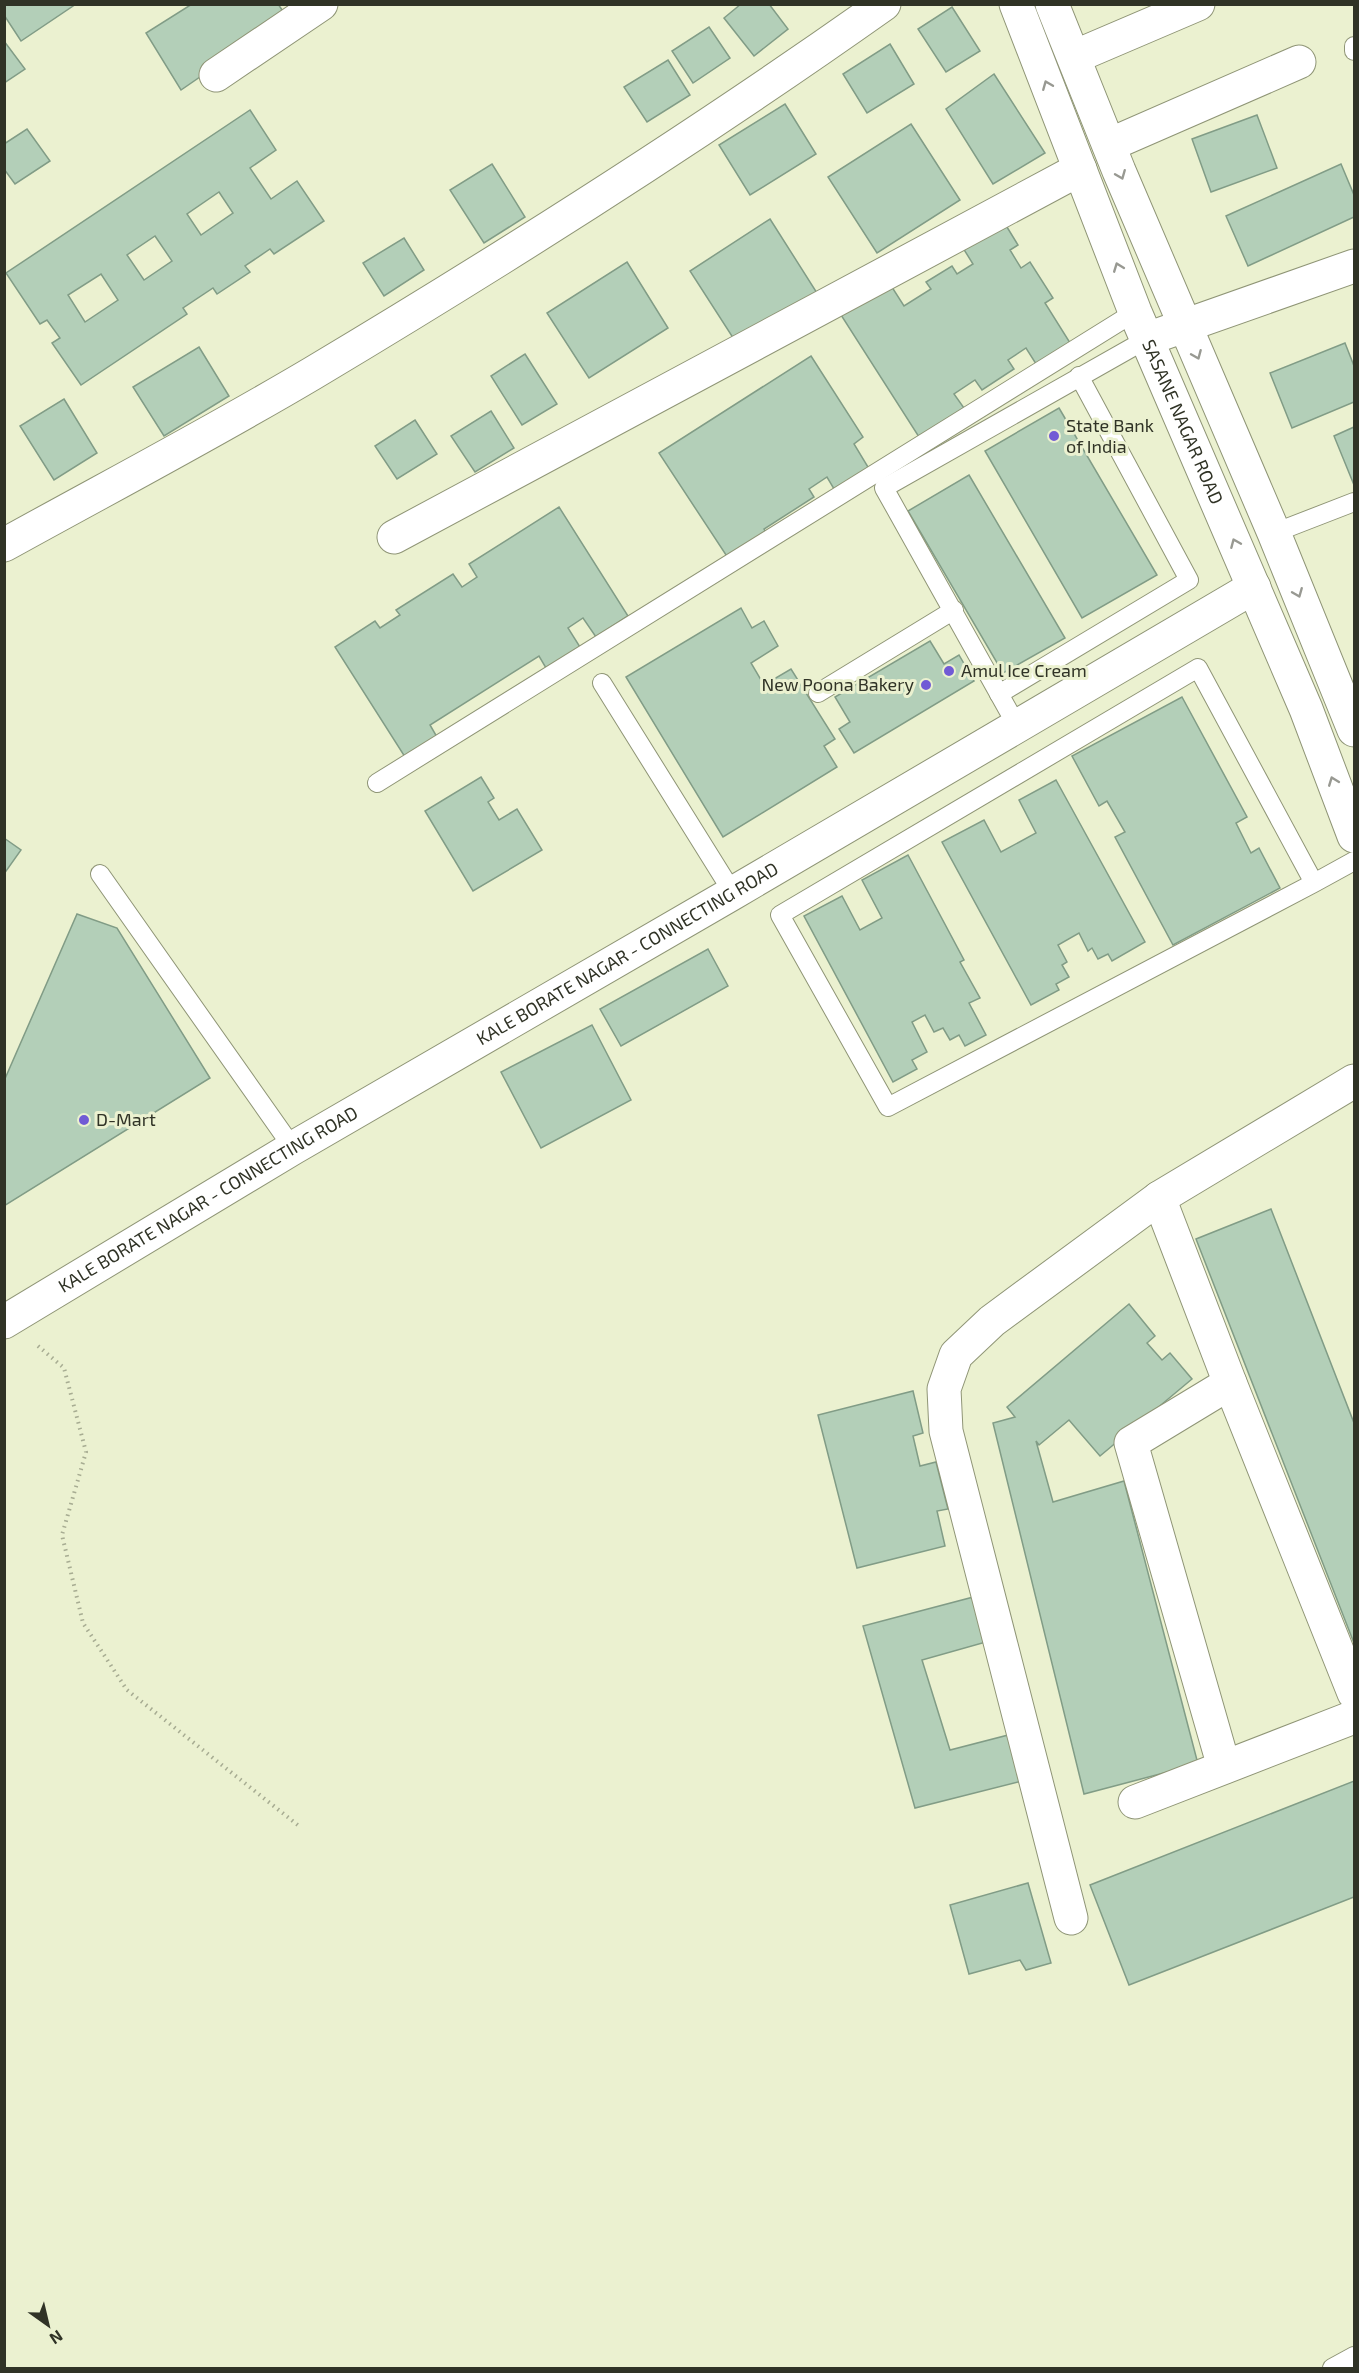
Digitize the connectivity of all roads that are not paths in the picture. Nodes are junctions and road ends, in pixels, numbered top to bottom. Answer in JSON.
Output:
{"nodes":[{"id":1,"x":321,"y":4,"type":"edge"},
{"id":2,"x":884,"y":4,"type":"edge"},
{"id":3,"x":1016,"y":4,"type":"edge"},
{"id":4,"x":1052,"y":4,"type":"edge"},
{"id":5,"x":1198,"y":4,"type":"edge"},
{"id":6,"x":1354,"y":46,"type":"edge"},
{"id":7,"x":1354,"y":51,"type":"edge"},
{"id":8,"x":1074,"y":57,"type":"junction"},
{"id":9,"x":1299,"y":62,"type":"dead end"},
{"id":10,"x":216,"y":75,"type":"dead end"},
{"id":11,"x":1109,"y":146,"type":"junction"},
{"id":12,"x":1080,"y":169,"type":"junction"},
{"id":13,"x":1354,"y":266,"type":"edge"},
{"id":14,"x":1141,"y":325,"type":"junction"},
{"id":15,"x":1184,"y":325,"type":"junction"},
{"id":16,"x":1078,"y":376,"type":"junction"},
{"id":17,"x":1354,"y":502,"type":"edge"},
{"id":18,"x":1274,"y":533,"type":"junction"},
{"id":19,"x":394,"y":537,"type":"dead end"},
{"id":20,"x":4,"y":545,"type":"edge"},
{"id":21,"x":1254,"y":587,"type":"junction"},
{"id":22,"x":954,"y":610,"type":"junction"},
{"id":23,"x":602,"y":683,"type":"dead end"},
{"id":24,"x":818,"y":693,"type":"dead end"},
{"id":25,"x":999,"y":694,"type":"junction"},
{"id":26,"x":1017,"y":726,"type":"junction"},
{"id":27,"x":1354,"y":730,"type":"edge"},
{"id":28,"x":377,"y":783,"type":"dead end"},
{"id":29,"x":1354,"y":836,"type":"edge"},
{"id":30,"x":1354,"y":861,"type":"edge"},
{"id":31,"x":100,"y":874,"type":"dead end"},
{"id":32,"x":1314,"y":883,"type":"junction"},
{"id":33,"x":733,"y":893,"type":"junction"},
{"id":34,"x":1354,"y":1081,"type":"edge"},
{"id":35,"x":293,"y":1148,"type":"junction"},
{"id":36,"x":1159,"y":1198,"type":"junction"},
{"id":37,"x":6,"y":1320,"type":"edge"},
{"id":38,"x":1230,"y":1383,"type":"junction"},
{"id":39,"x":1354,"y":1692,"type":"edge"},
{"id":40,"x":1354,"y":1717,"type":"edge"},
{"id":41,"x":1224,"y":1767,"type":"junction"},
{"id":42,"x":1135,"y":1802,"type":"dead end"},
{"id":43,"x":1071,"y":1918,"type":"dead end"},
{"id":44,"x":1354,"y":2356,"type":"edge"},
{"id":45,"x":1332,"y":2368,"type":"edge"}],
"edges":[{"from":1,"to":10,"type":"street"},
{"from":2,"to":20,"type":"street"},
{"from":12,"to":3,"type":"street","name":"SASANE NAGAR ROAD","one_way":true},
{"from":4,"to":8,"type":"street"},
{"from":5,"to":8,"type":"street"},
{"from":6,"to":7,"type":"lane"},
{"from":8,"to":11,"type":"street"},
{"from":9,"to":11,"type":"street"},
{"from":11,"to":15,"type":"street","one_way":true},
{"from":14,"to":12,"type":"street","name":"SASANE NAGAR ROAD","one_way":true},
{"from":12,"to":19,"type":"street"},
{"from":13,"to":15,"type":"street"},
{"from":14,"to":15,"type":"street"},
{"from":14,"to":16,"type":"lane"},
{"from":21,"to":14,"type":"street","name":"SASANE NAGAR ROAD","one_way":true},
{"from":14,"to":28,"type":"lane"},
{"from":15,"to":18,"type":"street","one_way":true},
{"from":16,"to":22,"type":"lane"},
{"from":16,"to":25,"type":"lane"},
{"from":17,"to":18,"type":"lane"},
{"from":18,"to":27,"type":"street","one_way":true},
{"from":21,"to":26,"type":"street","name":"KALE BORATE NAGAR - CONNECTING ROAD"},
{"from":29,"to":21,"type":"street","name":"SASANE NAGAR ROAD","one_way":true},
{"from":22,"to":24,"type":"lane"},
{"from":22,"to":25,"type":"lane"},
{"from":23,"to":33,"type":"lane"},
{"from":25,"to":26,"type":"lane"},
{"from":26,"to":33,"type":"street","name":"KALE BORATE NAGAR - CONNECTING ROAD"},
{"from":30,"to":32,"type":"lane"},
{"from":31,"to":35,"type":"lane"},
{"from":32,"to":32,"type":"lane"},
{"from":33,"to":35,"type":"street","name":"KALE BORATE NAGAR - CONNECTING ROAD"},
{"from":34,"to":36,"type":"street"},
{"from":35,"to":37,"type":"street","name":"KALE BORATE NAGAR - CONNECTING ROAD"},
{"from":36,"to":38,"type":"street"},
{"from":36,"to":43,"type":"street"},
{"from":38,"to":39,"type":"street"},
{"from":38,"to":41,"type":"street"},
{"from":40,"to":41,"type":"street"},
{"from":41,"to":42,"type":"street"},
{"from":44,"to":45,"type":"lane"}]}
